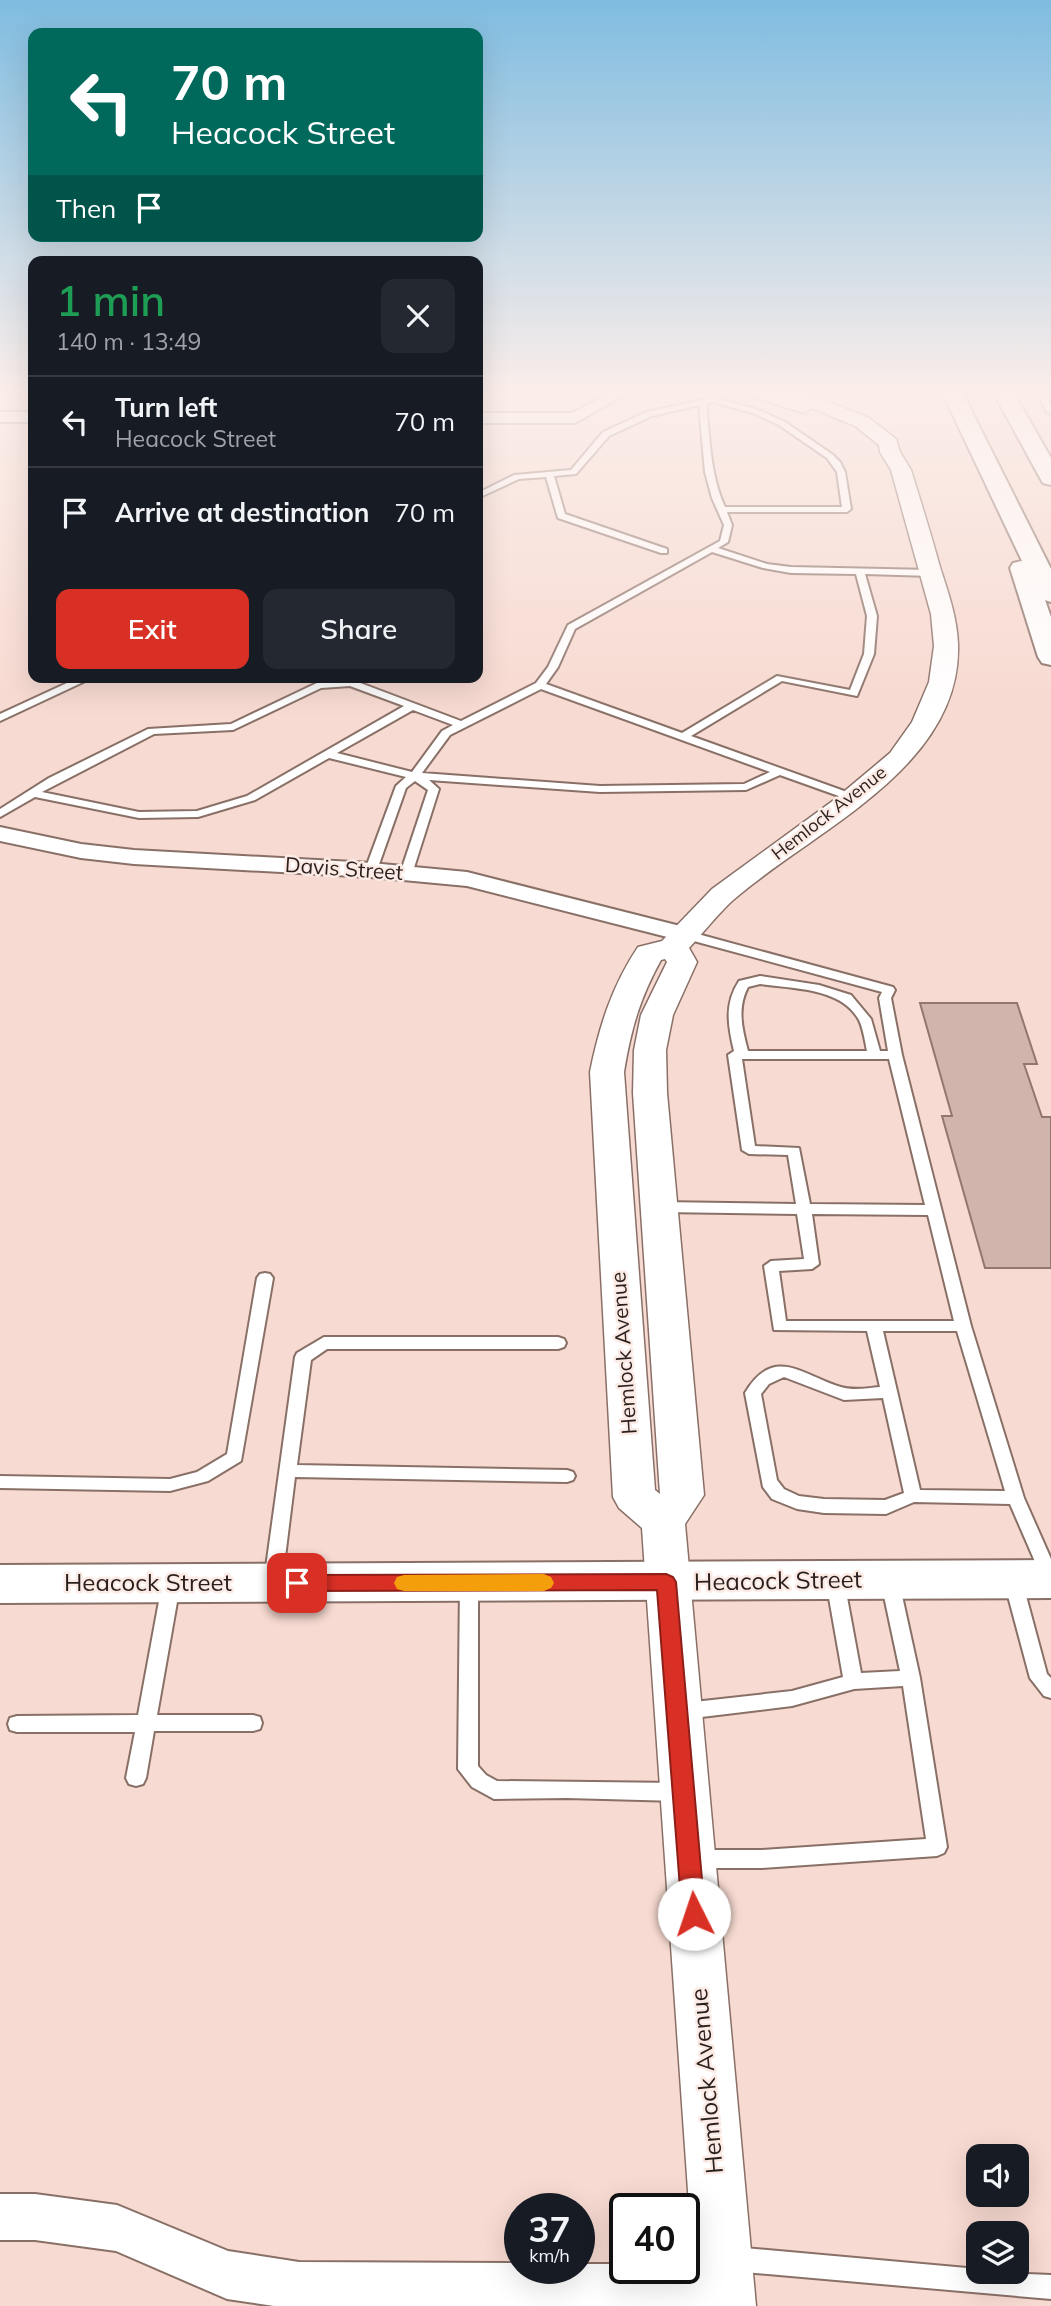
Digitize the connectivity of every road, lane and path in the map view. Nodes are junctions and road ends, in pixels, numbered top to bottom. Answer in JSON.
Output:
{"nodes":[{"id":1,"x":556,"y":498,"type":"edge"},
{"id":2,"x":717,"y":498,"type":"edge"},
{"id":3,"x":846,"y":498,"type":"edge"},
{"id":4,"x":909,"y":498,"type":"edge"},
{"id":5,"x":999,"y":498,"type":"edge"},
{"id":6,"x":1004,"y":498,"type":"edge"},
{"id":7,"x":722,"y":510,"type":"junction"},
{"id":8,"x":711,"y":549,"type":"junction"},
{"id":9,"x":664,"y":551,"type":"dead end"},
{"id":10,"x":860,"y":572,"type":"junction"},
{"id":11,"x":931,"y":573,"type":"junction"},
{"id":12,"x":1051,"y":594,"type":"edge"},
{"id":13,"x":1051,"y":657,"type":"edge"},
{"id":14,"x":76,"y":683,"type":"edge"},
{"id":15,"x":329,"y":683,"type":"edge"},
{"id":16,"x":351,"y":683,"type":"edge"},
{"id":17,"x":540,"y":685,"type":"junction"},
{"id":18,"x":412,"y":706,"type":"junction"},
{"id":19,"x":0,"y":718,"type":"edge"},
{"id":20,"x":462,"y":725,"type":"junction"},
{"id":21,"x":684,"y":736,"type":"junction"},
{"id":22,"x":328,"y":754,"type":"junction"},
{"id":23,"x":780,"y":771,"type":"junction"},
{"id":24,"x":415,"y":776,"type":"junction"},
{"id":25,"x":33,"y":793,"type":"junction"},
{"id":26,"x":854,"y":798,"type":"junction"},
{"id":27,"x":0,"y":814,"type":"edge"},
{"id":28,"x":0,"y":834,"type":"edge"},
{"id":29,"x":371,"y":870,"type":"junction"},
{"id":30,"x":406,"y":873,"type":"junction"},
{"id":31,"x":678,"y":941,"type":"junction"},
{"id":32,"x":742,"y":1055,"type":"junction"},
{"id":33,"x":875,"y":1055,"type":"junction"},
{"id":34,"x":895,"y":1055,"type":"junction"},
{"id":35,"x":658,"y":1206,"type":"junction"},
{"id":36,"x":804,"y":1209,"type":"junction"},
{"id":37,"x":935,"y":1210,"type":"junction"},
{"id":38,"x":265,"y":1278,"type":"dead end"},
{"id":39,"x":874,"y":1326,"type":"junction"},
{"id":40,"x":963,"y":1326,"type":"junction"},
{"id":41,"x":558,"y":1343,"type":"dead end"},
{"id":42,"x":888,"y":1392,"type":"junction"},
{"id":43,"x":287,"y":1471,"type":"junction"},
{"id":44,"x":567,"y":1476,"type":"dead end"},
{"id":45,"x":0,"y":1482,"type":"edge"},
{"id":46,"x":914,"y":1496,"type":"junction"},
{"id":47,"x":1016,"y":1498,"type":"junction"},
{"id":48,"x":663,"y":1521,"type":"junction"},
{"id":49,"x":890,"y":1580,"type":"junction"},
{"id":50,"x":1038,"y":1580,"type":"edge"},
{"id":51,"x":835,"y":1581,"type":"junction"},
{"id":52,"x":666,"y":1582,"type":"junction"},
{"id":53,"x":171,"y":1583,"type":"junction"},
{"id":54,"x":273,"y":1583,"type":"junction"},
{"id":55,"x":469,"y":1583,"type":"junction"},
{"id":56,"x":0,"y":1584,"type":"edge"},
{"id":57,"x":911,"y":1678,"type":"junction"},
{"id":58,"x":853,"y":1681,"type":"junction"},
{"id":59,"x":1051,"y":1690,"type":"edge"},
{"id":60,"x":677,"y":1712,"type":"junction"},
{"id":61,"x":253,"y":1723,"type":"dead end"},
{"id":62,"x":17,"y":1724,"type":"dead end"},
{"id":63,"x":146,"y":1724,"type":"junction"},
{"id":64,"x":136,"y":1778,"type":"dead end"},
{"id":65,"x":683,"y":1792,"type":"junction"},
{"id":66,"x":689,"y":1859,"type":"junction"},
{"id":67,"x":0,"y":2217,"type":"edge"},
{"id":68,"x":724,"y":2284,"type":"edge"},
{"id":69,"x":1051,"y":2287,"type":"edge"}],
"edges":[{"from":1,"to":9,"type":"lane"},
{"from":2,"to":7,"type":"lane"},
{"from":3,"to":7,"type":"lane"},
{"from":4,"to":11,"type":"street","name":"Hemlock Avenue"},
{"from":5,"to":13,"type":"main road"},
{"from":6,"to":12,"type":"main road"},
{"from":7,"to":8,"type":"lane"},
{"from":8,"to":10,"type":"lane"},
{"from":8,"to":17,"type":"lane"},
{"from":10,"to":11,"type":"lane"},
{"from":10,"to":21,"type":"lane"},
{"from":11,"to":26,"type":"street","name":"Hemlock Avenue"},
{"from":14,"to":19,"type":"lane"},
{"from":15,"to":25,"type":"lane"},
{"from":16,"to":18,"type":"lane"},
{"from":17,"to":20,"type":"lane"},
{"from":17,"to":21,"type":"lane"},
{"from":18,"to":20,"type":"lane"},
{"from":18,"to":22,"type":"lane"},
{"from":20,"to":24,"type":"lane"},
{"from":21,"to":23,"type":"lane"},
{"from":22,"to":24,"type":"lane"},
{"from":22,"to":25,"type":"lane"},
{"from":23,"to":24,"type":"lane"},
{"from":23,"to":26,"type":"lane"},
{"from":24,"to":29,"type":"lane"},
{"from":24,"to":30,"type":"lane"},
{"from":25,"to":27,"type":"lane"},
{"from":26,"to":31,"type":"street","name":"Hemlock Avenue"},
{"from":28,"to":29,"type":"street","name":"Davis Street"},
{"from":29,"to":30,"type":"street","name":"Davis Street"},
{"from":30,"to":31,"type":"street","name":"Davis Street"},
{"from":31,"to":34,"type":"lane"},
{"from":31,"to":35,"type":"street"},
{"from":31,"to":48,"type":"street","name":"Hemlock Avenue"},
{"from":32,"to":33,"type":"lane"},
{"from":32,"to":33,"type":"lane"},
{"from":32,"to":36,"type":"lane"},
{"from":33,"to":34,"type":"lane"},
{"from":34,"to":37,"type":"lane"},
{"from":35,"to":36,"type":"lane"},
{"from":35,"to":48,"type":"street"},
{"from":36,"to":37,"type":"lane"},
{"from":36,"to":39,"type":"lane"},
{"from":37,"to":40,"type":"lane"},
{"from":38,"to":45,"type":"lane"},
{"from":39,"to":40,"type":"lane"},
{"from":39,"to":42,"type":"lane"},
{"from":40,"to":47,"type":"lane"},
{"from":41,"to":43,"type":"lane"},
{"from":42,"to":46,"type":"lane"},
{"from":42,"to":46,"type":"lane"},
{"from":43,"to":44,"type":"lane"},
{"from":43,"to":54,"type":"lane"},
{"from":46,"to":47,"type":"lane"},
{"from":47,"to":50,"type":"lane"},
{"from":48,"to":52,"type":"street","name":"Hemlock Avenue"},
{"from":49,"to":50,"type":"main road","name":"Heacock Street"},
{"from":49,"to":51,"type":"main road","name":"Heacock Street"},
{"from":49,"to":57,"type":"lane"},
{"from":50,"to":59,"type":"lane"},
{"from":51,"to":52,"type":"main road","name":"Heacock Street"},
{"from":51,"to":58,"type":"lane"},
{"from":52,"to":55,"type":"main road","name":"Heacock Street"},
{"from":52,"to":60,"type":"street","name":"Hemlock Avenue"},
{"from":53,"to":54,"type":"main road","name":"Heacock Street"},
{"from":53,"to":56,"type":"main road","name":"Heacock Street"},
{"from":53,"to":63,"type":"lane"},
{"from":54,"to":55,"type":"main road","name":"Heacock Street"},
{"from":55,"to":65,"type":"lane"},
{"from":57,"to":58,"type":"lane"},
{"from":57,"to":66,"type":"lane"},
{"from":58,"to":60,"type":"lane"},
{"from":60,"to":65,"type":"street","name":"Hemlock Avenue"},
{"from":61,"to":63,"type":"lane"},
{"from":62,"to":63,"type":"lane"},
{"from":63,"to":64,"type":"lane"},
{"from":65,"to":66,"type":"street","name":"Hemlock Avenue"},
{"from":66,"to":68,"type":"street","name":"Hemlock Avenue"},
{"from":67,"to":68,"type":"street"},
{"from":68,"to":69,"type":"lane"}]}
